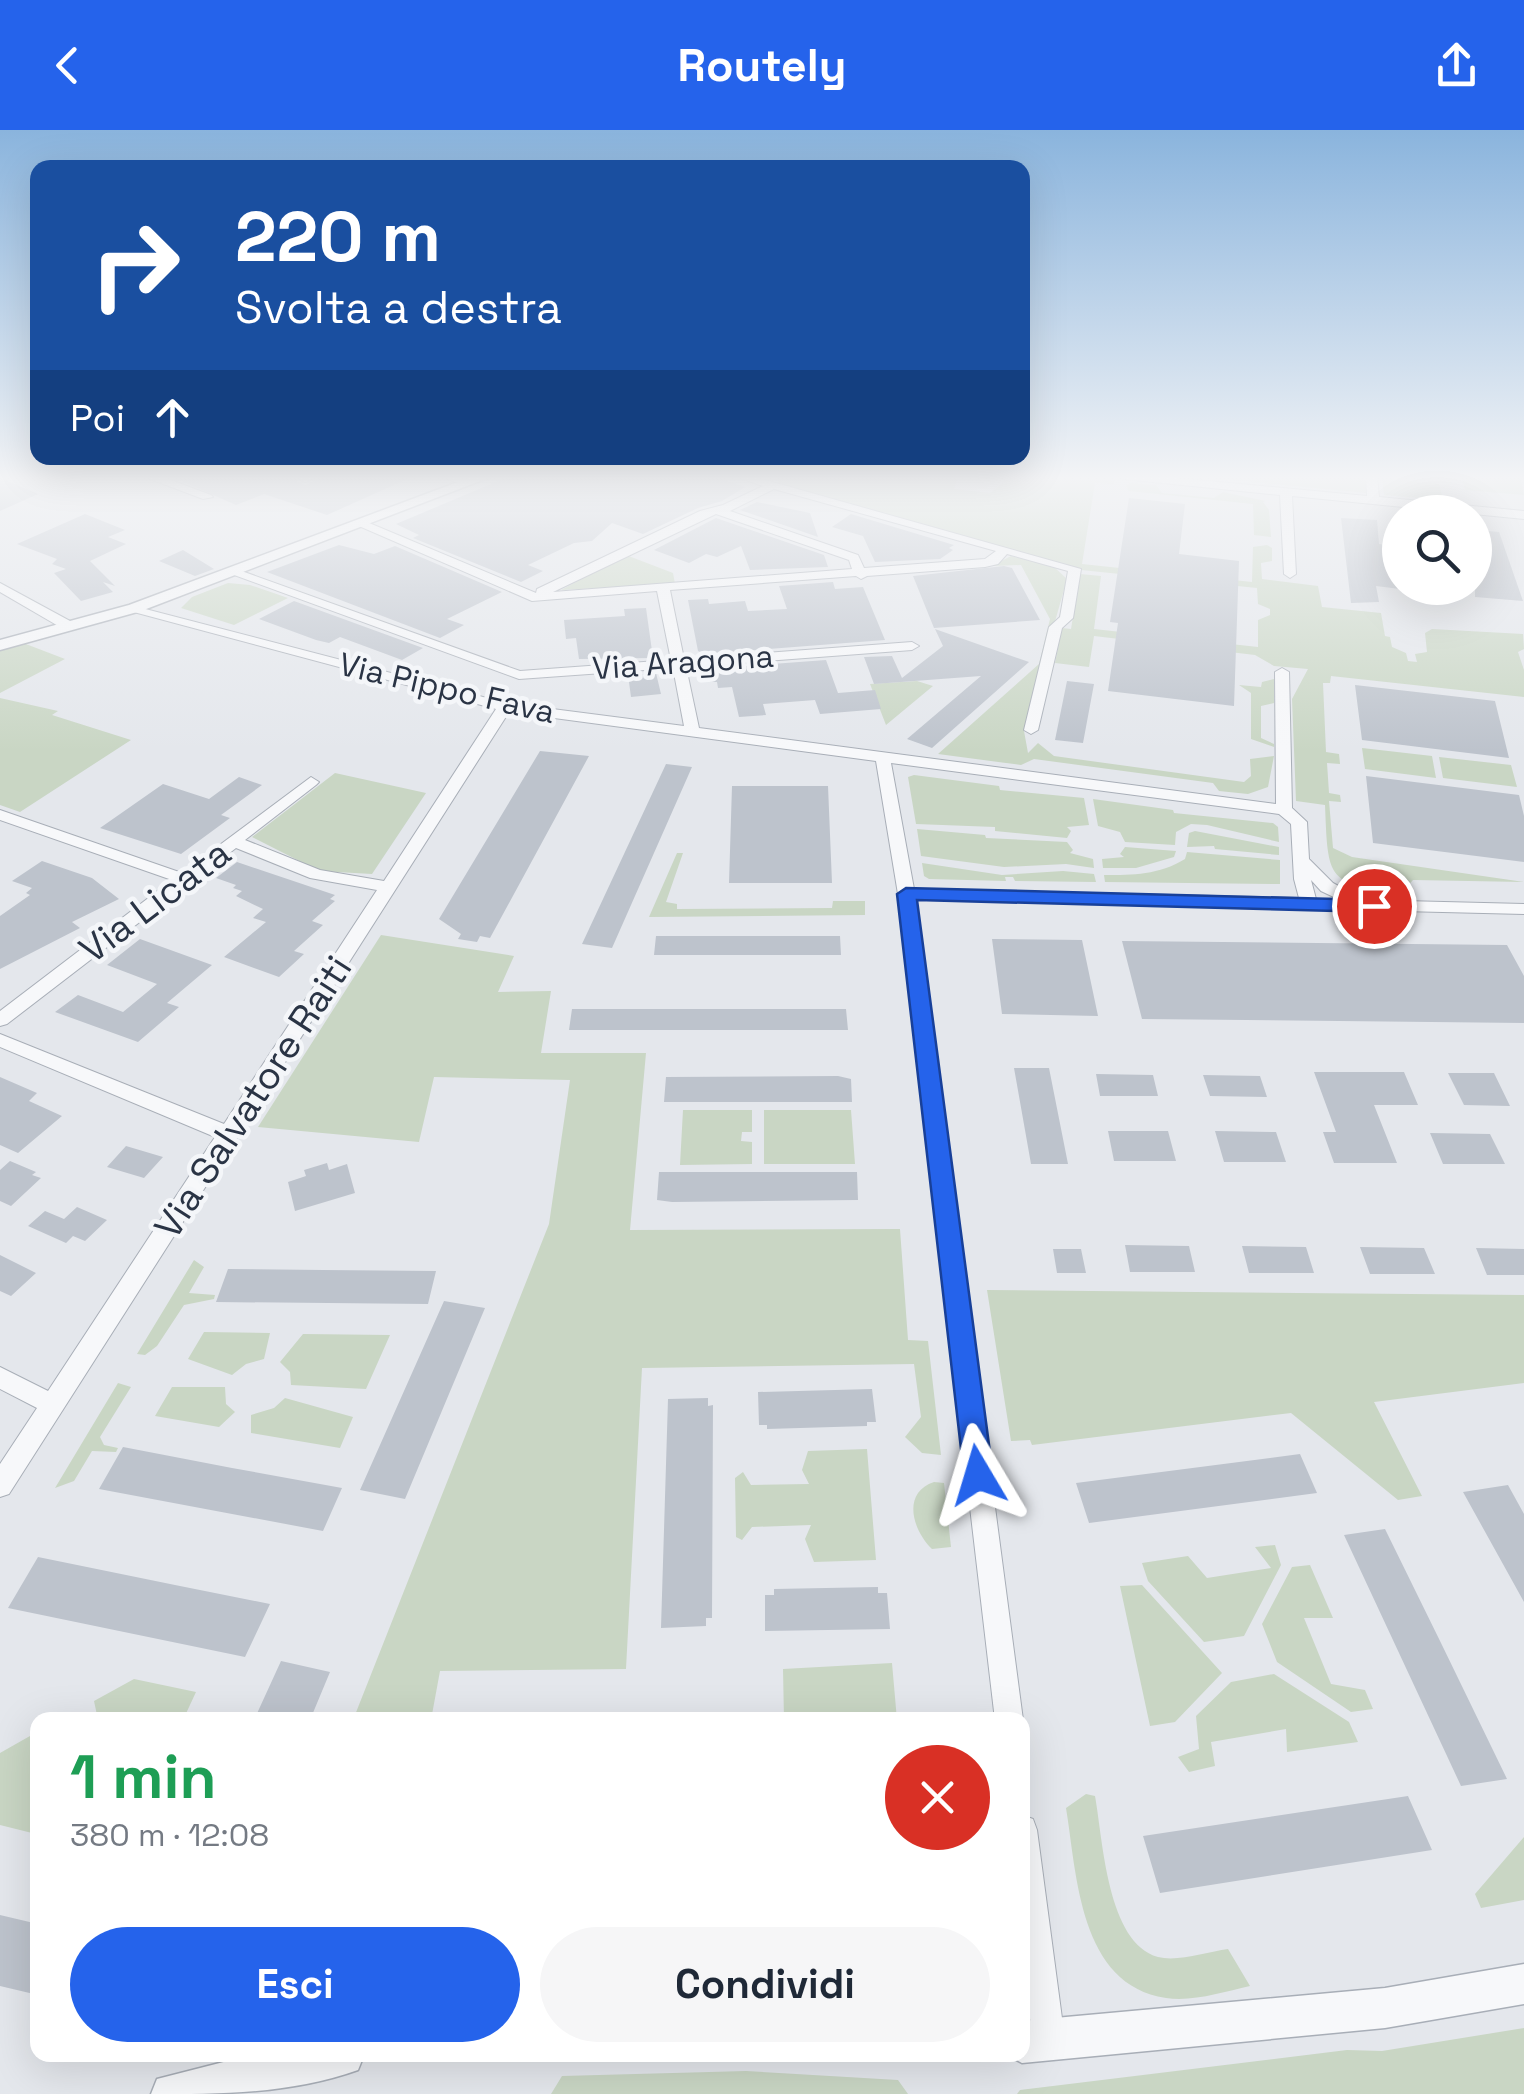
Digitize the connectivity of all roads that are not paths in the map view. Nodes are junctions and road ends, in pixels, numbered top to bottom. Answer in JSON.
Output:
{"nodes":[{"id":1,"x":243,"y":568,"type":"edge"},
{"id":2,"x":463,"y":568,"type":"edge"},
{"id":3,"x":594,"y":568,"type":"edge"},
{"id":4,"x":858,"y":568,"type":"edge"},
{"id":5,"x":937,"y":568,"type":"edge"},
{"id":6,"x":1069,"y":568,"type":"edge"},
{"id":7,"x":1290,"y":568,"type":"edge"},
{"id":8,"x":232,"y":572,"type":"junction"},
{"id":9,"x":1290,"y":574,"type":"dead end"},
{"id":10,"x":861,"y":575,"type":"junction"},
{"id":11,"x":0,"y":587,"type":"edge"},
{"id":12,"x":663,"y":588,"type":"junction"},
{"id":13,"x":532,"y":597,"type":"junction"},
{"id":14,"x":135,"y":608,"type":"junction"},
{"id":15,"x":66,"y":624,"type":"junction"},
{"id":16,"x":0,"y":645,"type":"edge"},
{"id":17,"x":912,"y":646,"type":"dead end"},
{"id":18,"x":679,"y":662,"type":"junction"},
{"id":19,"x":1282,"y":672,"type":"dead end"},
{"id":20,"x":505,"y":707,"type":"junction"},
{"id":21,"x":1031,"y":730,"type":"dead end"},
{"id":22,"x":693,"y":733,"type":"junction"},
{"id":23,"x":883,"y":759,"type":"junction"},
{"id":24,"x":310,"y":782,"type":"dead end"},
{"id":25,"x":1284,"y":805,"type":"junction"},
{"id":26,"x":0,"y":816,"type":"edge"},
{"id":27,"x":232,"y":842,"type":"junction"},
{"id":28,"x":1302,"y":861,"type":"junction"},
{"id":29,"x":184,"y":879,"type":"junction"},
{"id":30,"x":389,"y":886,"type":"junction"},
{"id":31,"x":906,"y":894,"type":"junction"},
{"id":32,"x":1310,"y":904,"type":"junction"},
{"id":33,"x":1374,"y":906,"type":"junction"},
{"id":34,"x":1524,"y":908,"type":"edge"},
{"id":35,"x":0,"y":1020,"type":"edge"},
{"id":36,"x":0,"y":1040,"type":"edge"},
{"id":37,"x":229,"y":1134,"type":"junction"},
{"id":38,"x":0,"y":1377,"type":"edge"},
{"id":39,"x":52,"y":1406,"type":"junction"},
{"id":40,"x":0,"y":1486,"type":"edge"},
{"id":41,"x":1008,"y":1712,"type":"edge"},
{"id":42,"x":1030,"y":1951,"type":"edge"},
{"id":43,"x":1524,"y":1984,"type":"edge"},
{"id":44,"x":1036,"y":2042,"type":"edge"},
{"id":45,"x":312,"y":2062,"type":"edge"},
{"id":46,"x":172,"y":2094,"type":"edge"}],
"edges":[{"from":1,"to":8,"type":"street"},
{"from":2,"to":13,"type":"street"},
{"from":3,"to":13,"type":"street"},
{"from":4,"to":10,"type":"street"},
{"from":5,"to":10,"type":"street"},
{"from":6,"to":21,"type":"street"},
{"from":7,"to":9,"type":"street"},
{"from":8,"to":14,"type":"street"},
{"from":8,"to":18,"type":"street","name":"Via Aragona"},
{"from":10,"to":12,"type":"street"},
{"from":11,"to":15,"type":"street"},
{"from":12,"to":13,"type":"street"},
{"from":12,"to":18,"type":"street"},
{"from":14,"to":15,"type":"street"},
{"from":14,"to":20,"type":"street","name":"Via Pippo Fava"},
{"from":15,"to":16,"type":"street"},
{"from":17,"to":18,"type":"street","name":"Via Aragona"},
{"from":18,"to":22,"type":"street"},
{"from":19,"to":25,"type":"street"},
{"from":20,"to":22,"type":"street","name":"Via Pippo Fava"},
{"from":20,"to":30,"type":"street","name":"Via Salvatore Raiti"},
{"from":22,"to":23,"type":"street","name":"Via Pippo Fava"},
{"from":23,"to":25,"type":"street","name":"Via Pippo Fava"},
{"from":23,"to":31,"type":"street"},
{"from":24,"to":27,"type":"street","name":"Via Licata"},
{"from":25,"to":28,"type":"street"},
{"from":26,"to":29,"type":"street"},
{"from":27,"to":29,"type":"street","name":"Via Licata"},
{"from":27,"to":30,"type":"street"},
{"from":28,"to":32,"type":"street"},
{"from":28,"to":33,"type":"street"},
{"from":29,"to":35,"type":"street","name":"Via Licata"},
{"from":30,"to":37,"type":"street","name":"Via Salvatore Raiti"},
{"from":31,"to":32,"type":"street"},
{"from":31,"to":41,"type":"street"},
{"from":32,"to":33,"type":"street"},
{"from":33,"to":34,"type":"street"},
{"from":36,"to":37,"type":"street"},
{"from":37,"to":39,"type":"street","name":"Via Salvatore Raiti"},
{"from":38,"to":39,"type":"street"},
{"from":39,"to":40,"type":"street","name":"Via Salvatore Raiti"},
{"from":42,"to":44,"type":"street"},
{"from":43,"to":44,"type":"street"},
{"from":45,"to":46,"type":"street"}]}
